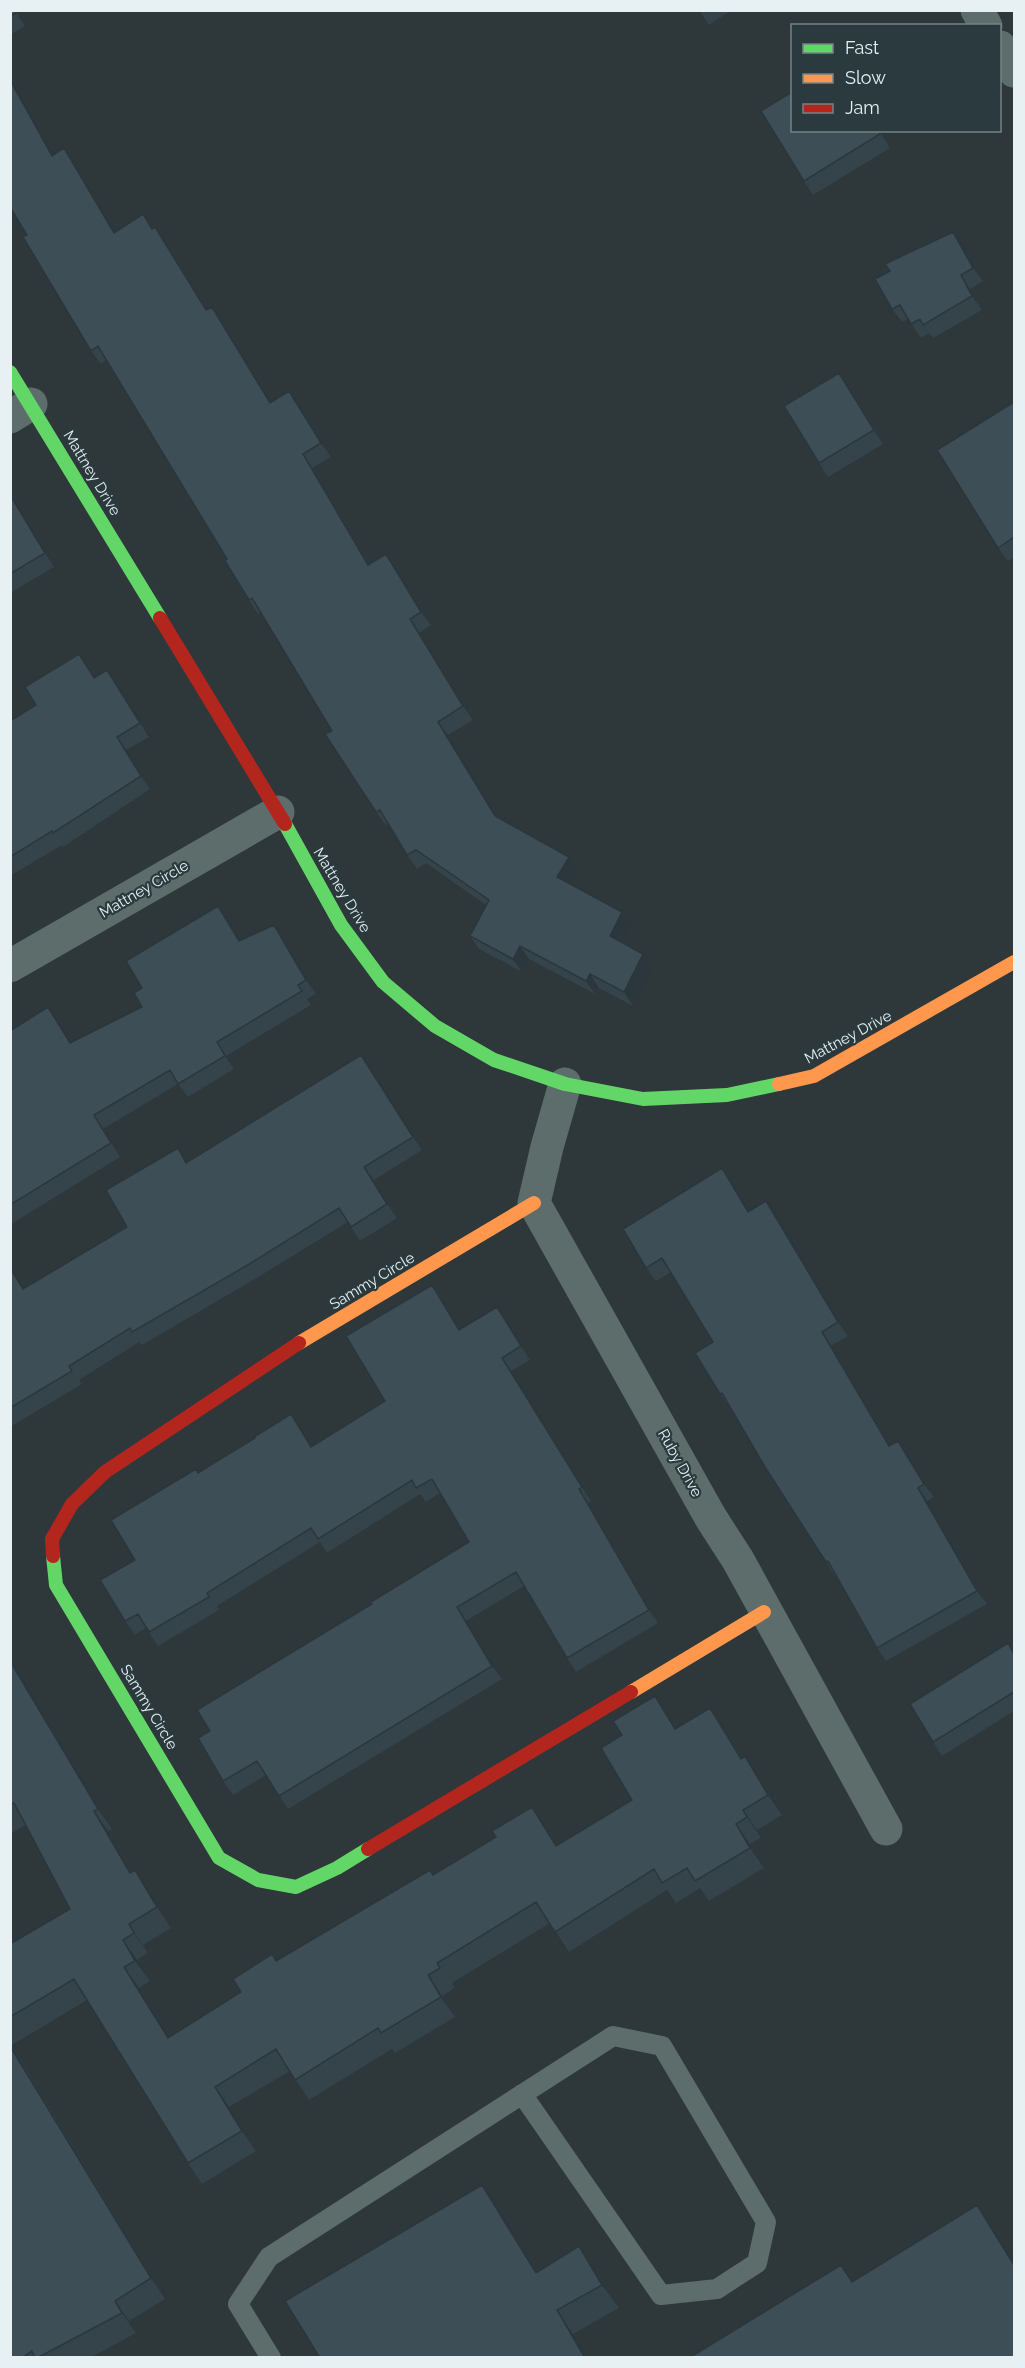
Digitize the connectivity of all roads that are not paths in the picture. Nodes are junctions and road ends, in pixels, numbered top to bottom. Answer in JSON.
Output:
{"nodes":[{"id":1,"x":977,"y":10,"type":"edge"},
{"id":2,"x":985,"y":24,"type":"edge"},
{"id":3,"x":1001,"y":50,"type":"edge"},
{"id":4,"x":1014,"y":71,"type":"edge"},
{"id":5,"x":10,"y":372,"type":"edge"},
{"id":6,"x":21,"y":411,"type":"edge"},
{"id":7,"x":278,"y":812,"type":"junction"},
{"id":8,"x":1014,"y":962,"type":"edge"},
{"id":9,"x":10,"y":966,"type":"edge"},
{"id":10,"x":566,"y":1084,"type":"junction"},
{"id":11,"x":534,"y":1203,"type":"junction"},
{"id":12,"x":764,"y":1612,"type":"junction"},
{"id":13,"x":886,"y":1829,"type":"dead end"},
{"id":14,"x":522,"y":2094,"type":"junction"},
{"id":15,"x":271,"y":2358,"type":"edge"}],
"edges":[{"from":1,"to":2,"type":"street"},
{"from":3,"to":4,"type":"street"},
{"from":5,"to":6,"type":"street","name":"Mattney Drive"},
{"from":6,"to":7,"type":"street","name":"Mattney Drive"},
{"from":7,"to":9,"type":"street","name":"Mattney Circle"},
{"from":7,"to":10,"type":"street","name":"Mattney Drive"},
{"from":8,"to":10,"type":"street","name":"Mattney Drive"},
{"from":10,"to":11,"type":"street"},
{"from":11,"to":12,"type":"street","name":"Ruby Drive"},
{"from":11,"to":12,"type":"street","name":"Sammy Circle"},
{"from":12,"to":13,"type":"street","name":"Ruby Drive"},
{"from":14,"to":14,"type":"lane"},
{"from":14,"to":15,"type":"lane"}]}
